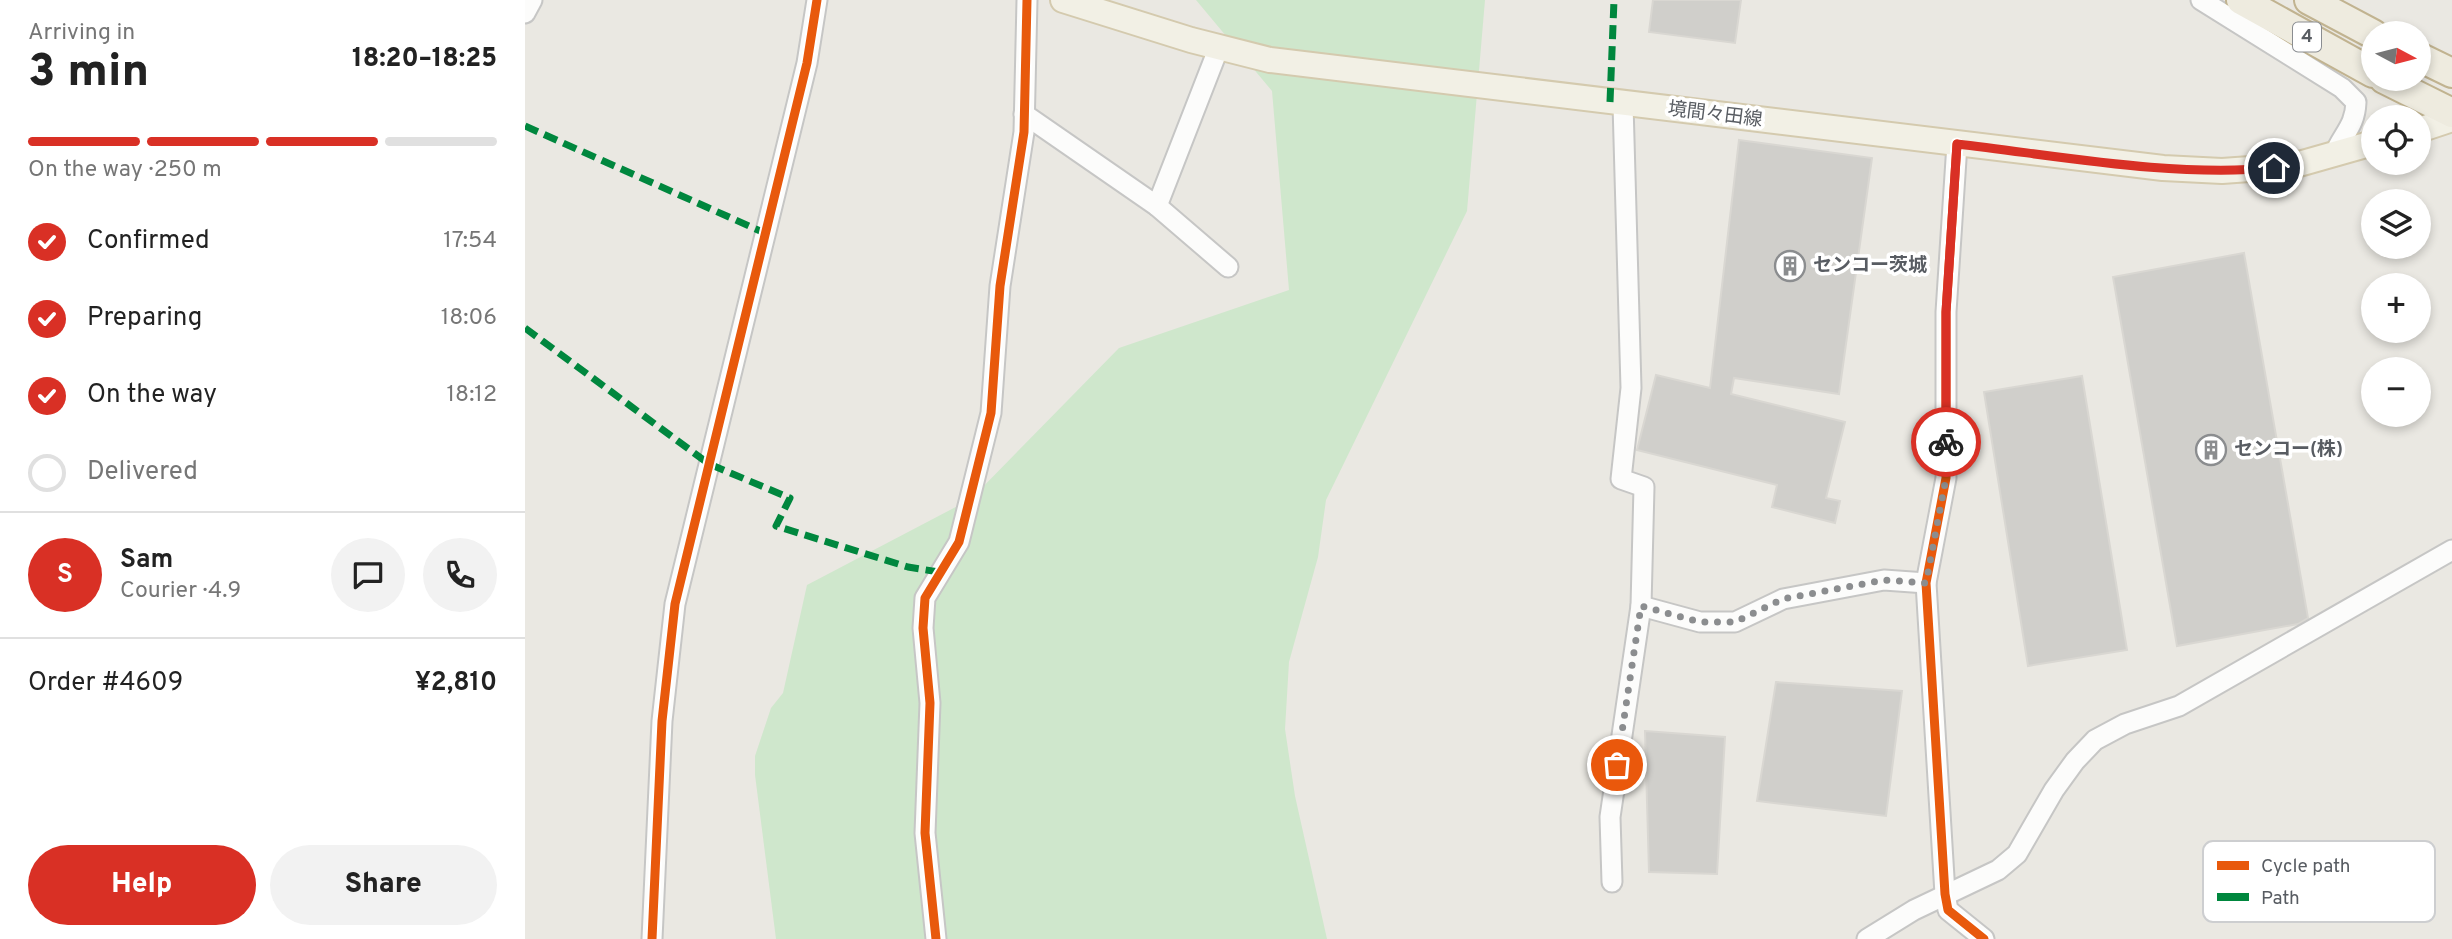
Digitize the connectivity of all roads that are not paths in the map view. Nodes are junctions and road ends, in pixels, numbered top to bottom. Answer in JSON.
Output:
{"nodes":[{"id":1,"x":533,"y":0,"type":"edge"},
{"id":2,"x":817,"y":0,"type":"edge"},
{"id":3,"x":1027,"y":0,"type":"edge"},
{"id":4,"x":1063,"y":0,"type":"edge"},
{"id":5,"x":2201,"y":0,"type":"edge"},
{"id":6,"x":2241,"y":0,"type":"edge"},
{"id":7,"x":2309,"y":0,"type":"edge"},
{"id":8,"x":525,"y":13,"type":"edge"},
{"id":9,"x":2361,"y":28,"type":"edge"},
{"id":10,"x":1219,"y":47,"type":"junction"},
{"id":11,"x":2431,"y":63,"type":"edge"},
{"id":12,"x":2361,"y":66,"type":"edge"},
{"id":13,"x":2452,"y":73,"type":"edge"},
{"id":14,"x":2408,"y":91,"type":"edge"},
{"id":15,"x":1623,"y":104,"type":"junction"},
{"id":16,"x":2452,"y":113,"type":"edge"},
{"id":17,"x":1024,"y":114,"type":"junction"},
{"id":18,"x":2452,"y":119,"type":"edge"},
{"id":19,"x":2431,"y":126,"type":"edge"},
{"id":20,"x":1957,"y":144,"type":"junction"},
{"id":21,"x":2361,"y":147,"type":"edge"},
{"id":22,"x":2334,"y":155,"type":"junction"},
{"id":23,"x":1157,"y":206,"type":"junction"},
{"id":24,"x":1228,"y":267,"type":"dead end"},
{"id":25,"x":2452,"y":550,"type":"edge"},
{"id":26,"x":1926,"y":583,"type":"junction"},
{"id":27,"x":1641,"y":606,"type":"junction"},
{"id":28,"x":1612,"y":883,"type":"dead end"},
{"id":29,"x":1945,"y":894,"type":"junction"},
{"id":30,"x":652,"y":939,"type":"edge"},
{"id":31,"x":936,"y":939,"type":"edge"},
{"id":32,"x":1867,"y":939,"type":"edge"},
{"id":33,"x":1984,"y":939,"type":"edge"}],
"edges":[{"from":1,"to":8,"type":"street"},
{"from":2,"to":30,"type":"street"},
{"from":3,"to":17,"type":"street"},
{"from":4,"to":10,"type":"main road","name":"境間々田線"},
{"from":5,"to":22,"type":"street"},
{"from":6,"to":12,"type":"highway","number":"4"},
{"from":7,"to":9,"type":"highway","number":"4"},
{"from":10,"to":15,"type":"main road","name":"境間々田線"},
{"from":10,"to":23,"type":"street"},
{"from":11,"to":13,"type":"highway"},
{"from":14,"to":16,"type":"highway"},
{"from":15,"to":20,"type":"main road","name":"境間々田線"},
{"from":15,"to":27,"type":"street"},
{"from":17,"to":23,"type":"street"},
{"from":17,"to":31,"type":"street"},
{"from":18,"to":19,"type":"main road"},
{"from":20,"to":22,"type":"main road","name":"境間々田線"},
{"from":20,"to":26,"type":"street"},
{"from":21,"to":22,"type":"main road","name":"境間々田線"},
{"from":23,"to":24,"type":"street"},
{"from":25,"to":29,"type":"street"},
{"from":26,"to":27,"type":"street"},
{"from":26,"to":29,"type":"street"},
{"from":27,"to":28,"type":"street"},
{"from":29,"to":32,"type":"street"},
{"from":29,"to":33,"type":"street"}]}
